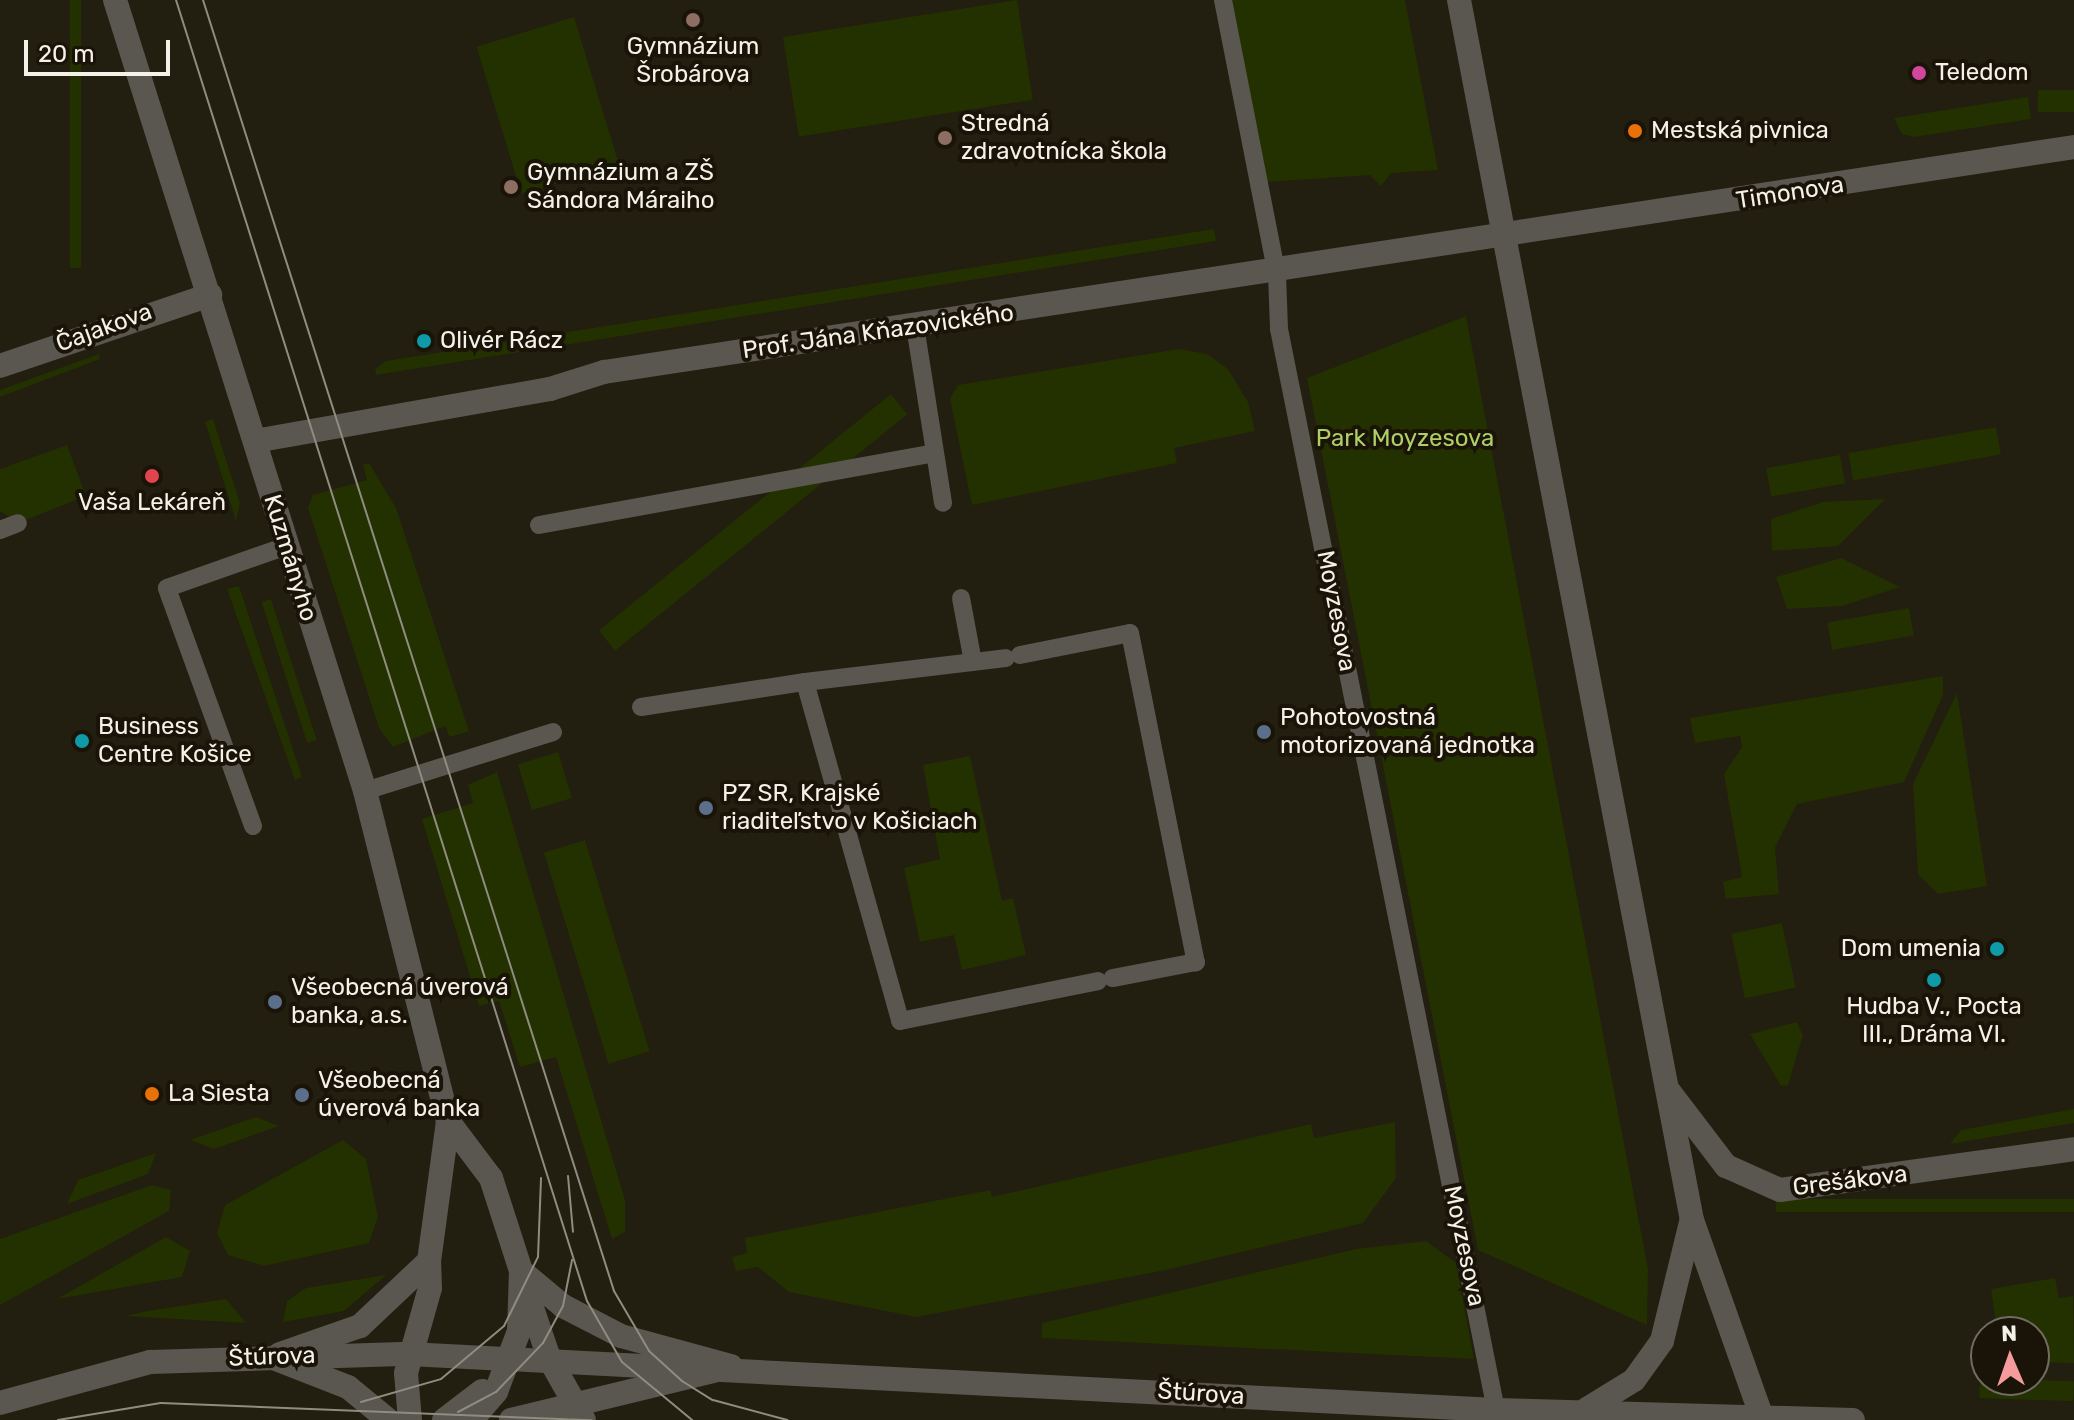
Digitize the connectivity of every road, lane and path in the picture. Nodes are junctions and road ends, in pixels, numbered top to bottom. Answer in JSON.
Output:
{"nodes":[{"id":1,"x":115,"y":0,"type":"edge"},
{"id":2,"x":1223,"y":0,"type":"edge"},
{"id":3,"x":1459,"y":0,"type":"edge"},
{"id":4,"x":2074,"y":147,"type":"edge"},
{"id":5,"x":1505,"y":238,"type":"junction"},
{"id":6,"x":1277,"y":274,"type":"junction"},
{"id":7,"x":210,"y":295,"type":"junction"},
{"id":8,"x":915,"y":326,"type":"junction"},
{"id":9,"x":0,"y":366,"type":"edge"},
{"id":10,"x":255,"y":441,"type":"junction"},
{"id":11,"x":935,"y":453,"type":"junction"},
{"id":12,"x":943,"y":503,"type":"dead end"},
{"id":13,"x":18,"y":523,"type":"dead end"},
{"id":14,"x":539,"y":525,"type":"dead end"},
{"id":15,"x":0,"y":530,"type":"edge"},
{"id":16,"x":286,"y":546,"type":"junction"},
{"id":17,"x":961,"y":598,"type":"dead end"},
{"id":18,"x":973,"y":662,"type":"junction"},
{"id":19,"x":805,"y":682,"type":"junction"},
{"id":20,"x":641,"y":707,"type":"dead end"},
{"id":21,"x":553,"y":732,"type":"dead end"},
{"id":22,"x":365,"y":791,"type":"junction"},
{"id":23,"x":253,"y":826,"type":"dead end"},
{"id":24,"x":1668,"y":1090,"type":"junction"},
{"id":25,"x":448,"y":1121,"type":"junction"},
{"id":26,"x":2074,"y":1149,"type":"edge"},
{"id":27,"x":1692,"y":1220,"type":"junction"},
{"id":28,"x":429,"y":1261,"type":"junction"},
{"id":29,"x":521,"y":1271,"type":"junction"},
{"id":30,"x":409,"y":1354,"type":"junction"},
{"id":31,"x":511,"y":1356,"type":"junction"},
{"id":32,"x":270,"y":1357,"type":"junction"},
{"id":33,"x":549,"y":1358,"type":"junction"},
{"id":34,"x":731,"y":1366,"type":"junction"},
{"id":35,"x":0,"y":1403,"type":"edge"},
{"id":36,"x":578,"y":1410,"type":"edge"},
{"id":37,"x":1496,"y":1410,"type":"junction"},
{"id":38,"x":1587,"y":1416,"type":"edge"},
{"id":39,"x":1762,"y":1419,"type":"edge"},
{"id":40,"x":388,"y":1420,"type":"edge"},
{"id":41,"x":410,"y":1420,"type":"edge"},
{"id":42,"x":444,"y":1420,"type":"edge"},
{"id":43,"x":472,"y":1420,"type":"edge"},
{"id":44,"x":511,"y":1420,"type":"edge"},
{"id":45,"x":1853,"y":1420,"type":"edge"}],
"edges":[{"from":1,"to":7,"type":"street","name":"Kuzmányho"},
{"from":2,"to":6,"type":"lane","name":"Moyzesova"},
{"from":3,"to":5,"type":"street"},
{"from":4,"to":5,"type":"street","name":"Timonova"},
{"from":5,"to":6,"type":"street","name":"Prof. Jána Kňazovického"},
{"from":5,"to":24,"type":"street"},
{"from":6,"to":8,"type":"street","name":"Prof. Jána Kňazovického"},
{"from":6,"to":37,"type":"lane","name":"Moyzesova"},
{"from":7,"to":9,"type":"street","name":"Čajakova"},
{"from":7,"to":10,"type":"street","name":"Kuzmányho"},
{"from":8,"to":10,"type":"street","name":"Prof. Jána Kňazovického"},
{"from":8,"to":11,"type":"lane"},
{"from":10,"to":16,"type":"street","name":"Kuzmányho"},
{"from":11,"to":12,"type":"lane"},
{"from":11,"to":14,"type":"lane"},
{"from":13,"to":15,"type":"lane"},
{"from":16,"to":22,"type":"street","name":"Kuzmányho"},
{"from":16,"to":23,"type":"lane"},
{"from":17,"to":18,"type":"lane"},
{"from":18,"to":19,"type":"lane"},
{"from":18,"to":19,"type":"lane"},
{"from":19,"to":20,"type":"lane"},
{"from":21,"to":22,"type":"lane"},
{"from":22,"to":25,"type":"street","name":"Kuzmányho"},
{"from":24,"to":26,"type":"street","name":"Grešákova"},
{"from":24,"to":27,"type":"street"},
{"from":25,"to":28,"type":"street","name":"Kuzmányho"},
{"from":25,"to":29,"type":"street","name":"Kuzmányho"},
{"from":27,"to":38,"type":"street"},
{"from":27,"to":39,"type":"street"},
{"from":28,"to":30,"type":"street","name":"Kuzmányho"},
{"from":28,"to":32,"type":"street"},
{"from":29,"to":31,"type":"street","name":"Kuzmányho"},
{"from":29,"to":33,"type":"street"},
{"from":29,"to":34,"type":"street"},
{"from":30,"to":31,"type":"street","name":"Štúrova"},
{"from":30,"to":32,"type":"street","name":"Štúrova"},
{"from":30,"to":41,"type":"street","name":"Kuzmányho"},
{"from":31,"to":33,"type":"street","name":"Štúrova"},
{"from":31,"to":42,"type":"street"},
{"from":31,"to":43,"type":"street","name":"Kuzmányho"},
{"from":32,"to":35,"type":"street","name":"Štúrova"},
{"from":32,"to":40,"type":"street"},
{"from":33,"to":34,"type":"street","name":"Štúrova"},
{"from":33,"to":36,"type":"street"},
{"from":34,"to":36,"type":"street"},
{"from":34,"to":37,"type":"street","name":"Štúrova"},
{"from":36,"to":44,"type":"street"},
{"from":37,"to":38,"type":"street","name":"Štúrova"},
{"from":38,"to":39,"type":"street","name":"Štúrova"},
{"from":39,"to":45,"type":"street","name":"Štúrova"}]}
